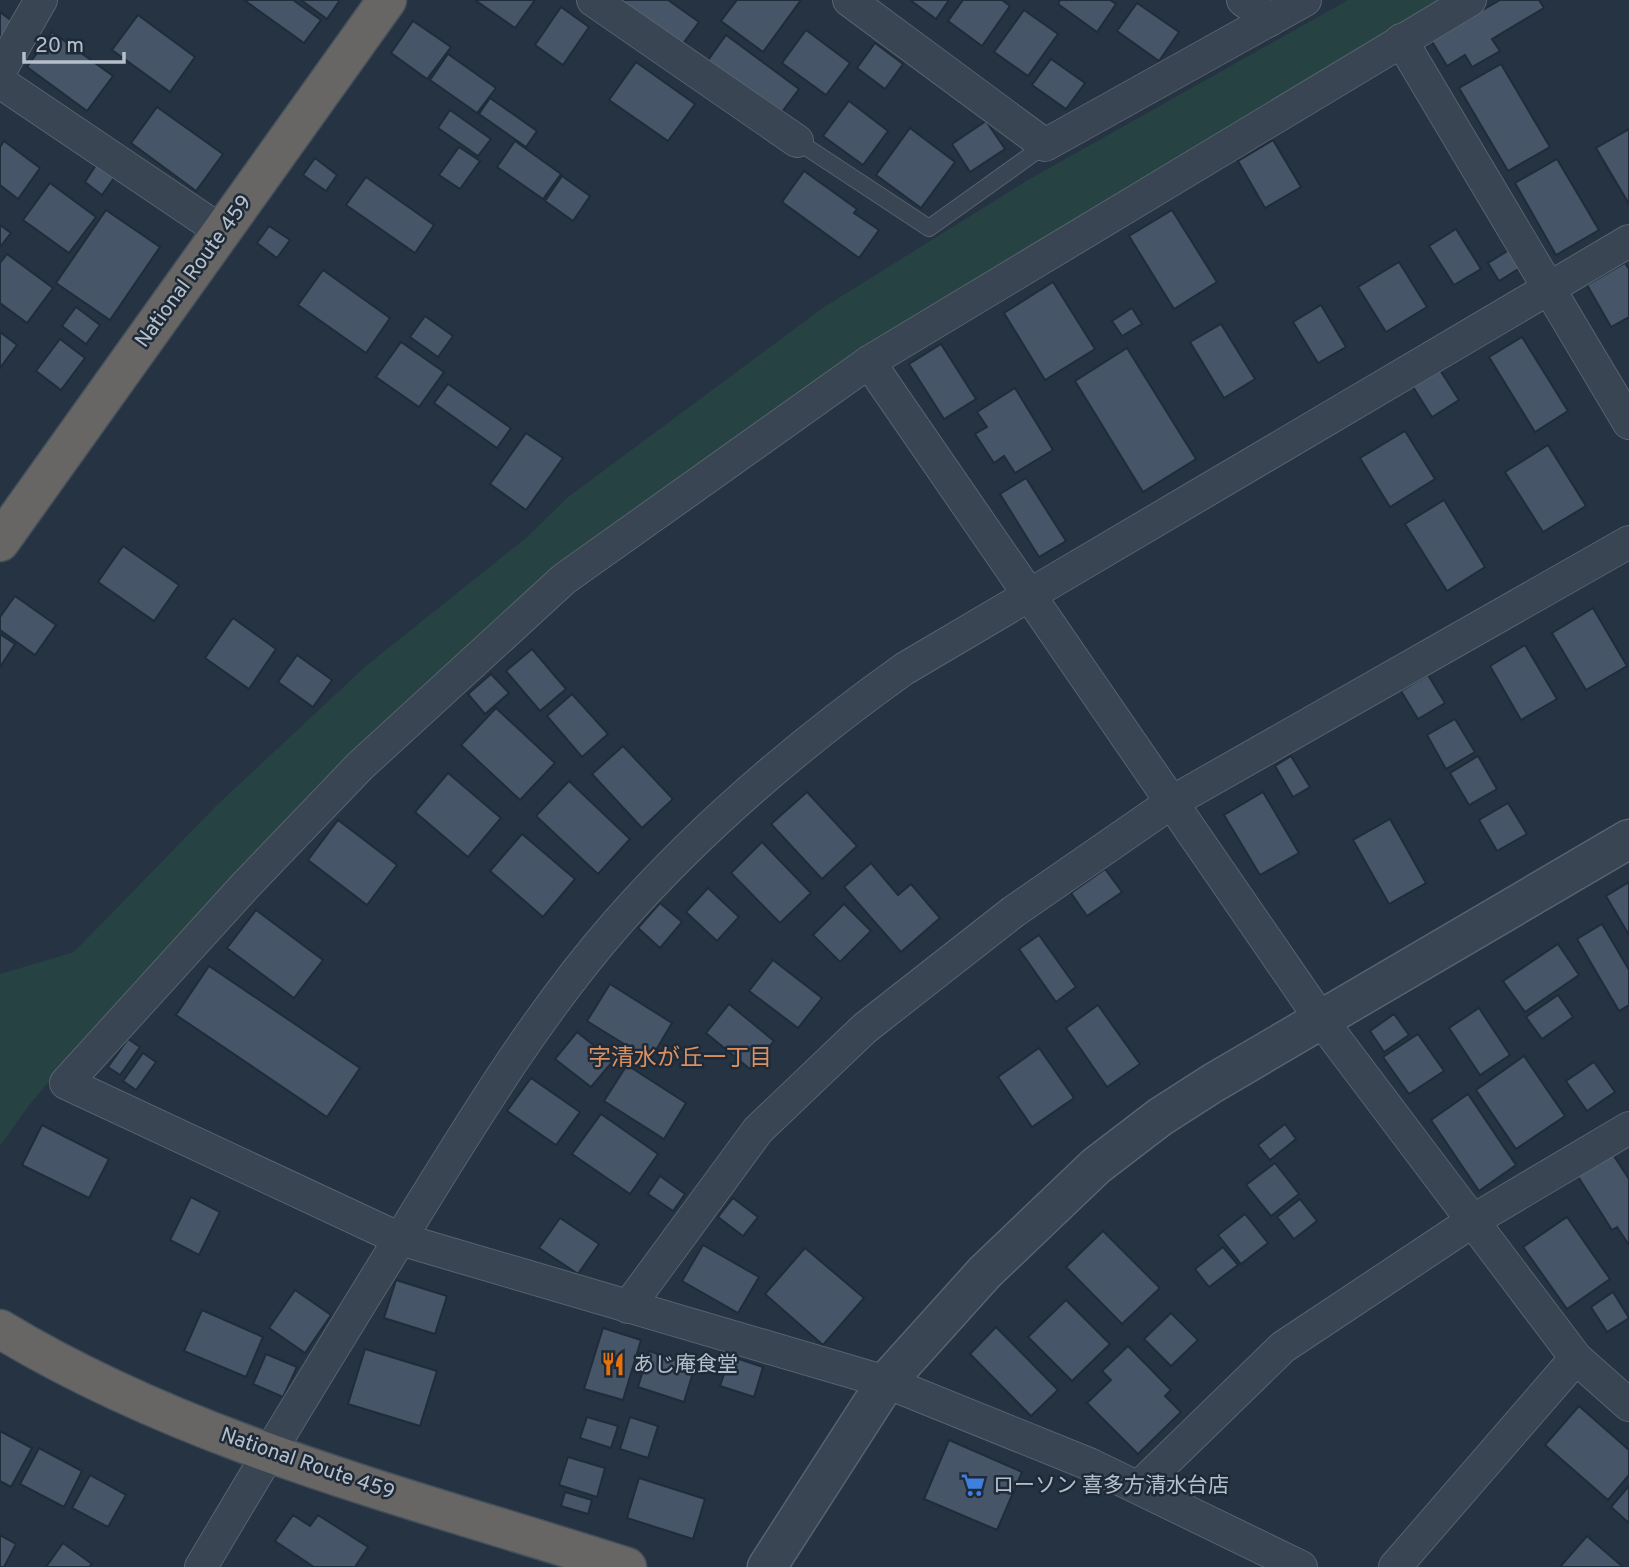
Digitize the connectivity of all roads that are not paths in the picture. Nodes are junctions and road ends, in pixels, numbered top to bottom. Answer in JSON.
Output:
{"nodes":[{"id":1,"x":41,"y":0,"type":"edge"},
{"id":2,"x":387,"y":0,"type":"edge"},
{"id":3,"x":593,"y":0,"type":"edge"},
{"id":4,"x":849,"y":0,"type":"edge"},
{"id":5,"x":1243,"y":0,"type":"edge"},
{"id":6,"x":1304,"y":0,"type":"edge"},
{"id":7,"x":1470,"y":0,"type":"edge"},
{"id":8,"x":1270,"y":20,"type":"junction"},
{"id":9,"x":1401,"y":40,"type":"junction"},
{"id":10,"x":0,"y":71,"type":"edge"},
{"id":11,"x":0,"y":82,"type":"edge"},
{"id":12,"x":797,"y":141,"type":"joint"},
{"id":13,"x":1045,"y":145,"type":"junction"},
{"id":14,"x":221,"y":231,"type":"junction"},
{"id":15,"x":1629,"y":241,"type":"edge"},
{"id":16,"x":1549,"y":289,"type":"junction"},
{"id":17,"x":869,"y":362,"type":"junction"},
{"id":18,"x":1629,"y":423,"type":"edge"},
{"id":19,"x":0,"y":542,"type":"edge"},
{"id":20,"x":1629,"y":542,"type":"edge"},
{"id":21,"x":1030,"y":592,"type":"junction"},
{"id":22,"x":1172,"y":802,"type":"junction"},
{"id":23,"x":1629,"y":839,"type":"edge"},
{"id":24,"x":1322,"y":1021,"type":"junction"},
{"id":25,"x":1629,"y":1128,"type":"edge"},
{"id":26,"x":1474,"y":1220,"type":"junction"},
{"id":27,"x":400,"y":1239,"type":"junction"},
{"id":28,"x":628,"y":1307,"type":"junction"},
{"id":29,"x":0,"y":1329,"type":"edge"},
{"id":30,"x":1576,"y":1358,"type":"junction"},
{"id":31,"x":886,"y":1382,"type":"junction"},
{"id":32,"x":1629,"y":1405,"type":"edge"},
{"id":33,"x":268,"y":1452,"type":"junction"},
{"id":34,"x":1139,"y":1487,"type":"junction"},
{"id":35,"x":201,"y":1567,"type":"edge"},
{"id":36,"x":627,"y":1567,"type":"edge"},
{"id":37,"x":767,"y":1567,"type":"edge"},
{"id":38,"x":1301,"y":1567,"type":"edge"},
{"id":39,"x":1395,"y":1567,"type":"edge"}],
"edges":[{"from":1,"to":10,"type":"street"},
{"from":2,"to":14,"type":"highway","name":"National Route 459"},
{"from":3,"to":12,"type":"street"},
{"from":4,"to":13,"type":"street"},
{"from":5,"to":8,"type":"street"},
{"from":6,"to":8,"type":"street"},
{"from":7,"to":9,"type":"street"},
{"from":8,"to":13,"type":"street"},
{"from":9,"to":16,"type":"street"},
{"from":9,"to":17,"type":"street"},
{"from":11,"to":14,"type":"street"},
{"from":12,"to":13,"type":"lane"},
{"from":14,"to":19,"type":"highway","name":"National Route 459"},
{"from":15,"to":16,"type":"street"},
{"from":16,"to":18,"type":"street"},
{"from":16,"to":21,"type":"street"},
{"from":17,"to":21,"type":"street"},
{"from":17,"to":27,"type":"street"},
{"from":20,"to":22,"type":"street"},
{"from":21,"to":22,"type":"street"},
{"from":21,"to":27,"type":"street"},
{"from":22,"to":24,"type":"street"},
{"from":22,"to":28,"type":"street"},
{"from":23,"to":24,"type":"street"},
{"from":24,"to":26,"type":"street"},
{"from":24,"to":31,"type":"street"},
{"from":25,"to":26,"type":"street"},
{"from":26,"to":30,"type":"street"},
{"from":26,"to":34,"type":"street"},
{"from":27,"to":28,"type":"street"},
{"from":27,"to":33,"type":"street"},
{"from":28,"to":31,"type":"street"},
{"from":29,"to":33,"type":"highway","name":"National Route 459"},
{"from":30,"to":32,"type":"street"},
{"from":30,"to":39,"type":"street"},
{"from":31,"to":34,"type":"street"},
{"from":31,"to":37,"type":"street"},
{"from":33,"to":35,"type":"street"},
{"from":33,"to":36,"type":"highway","name":"National Route 459"},
{"from":34,"to":38,"type":"street"}]}
